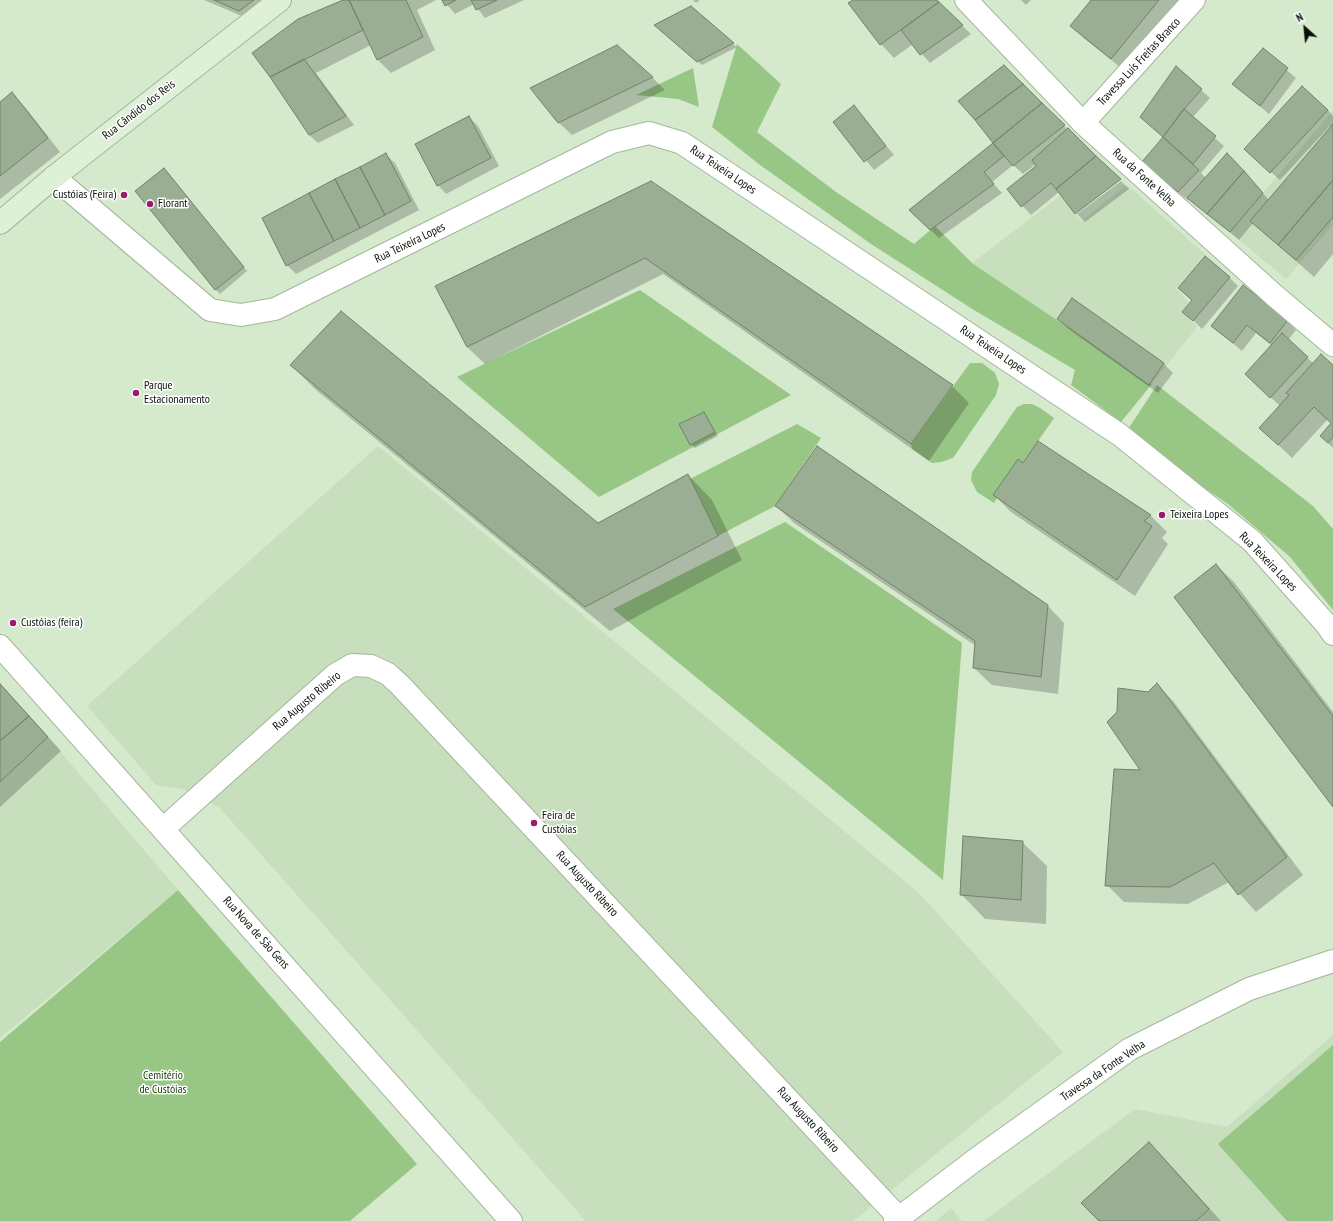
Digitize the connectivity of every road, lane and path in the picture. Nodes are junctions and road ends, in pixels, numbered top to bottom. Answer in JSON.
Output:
{"nodes":[{"id":1,"x":280,"y":0,"type":"edge"},
{"id":2,"x":966,"y":0,"type":"edge"},
{"id":3,"x":1194,"y":0,"type":"edge"},
{"id":4,"x":1083,"y":123,"type":"junction"},
{"id":5,"x":54,"y":177,"type":"junction"},
{"id":6,"x":0,"y":223,"type":"edge"},
{"id":7,"x":1333,"y":345,"type":"edge"},
{"id":8,"x":1333,"y":634,"type":"edge"},
{"id":9,"x":0,"y":646,"type":"edge"},
{"id":10,"x":163,"y":829,"type":"junction"},
{"id":11,"x":1333,"y":961,"type":"edge"},
{"id":12,"x":897,"y":1219,"type":"edge"},
{"id":13,"x":511,"y":1221,"type":"edge"}],
"edges":[{"from":1,"to":5,"type":"main road","name":"Rua Cândido dos Reis"},
{"from":2,"to":4,"type":"street","name":"Rua da Fonte Velha"},
{"from":3,"to":4,"type":"street","name":"Travessa Luís Freitas Branco"},
{"from":4,"to":7,"type":"street","name":"Rua da Fonte Velha"},
{"from":5,"to":6,"type":"main road","name":"Rua Cândido dos Reis"},
{"from":5,"to":8,"type":"street","name":"Rua Teixeira Lopes"},
{"from":9,"to":10,"type":"street","name":"Rua Nova de São Gens"},
{"from":10,"to":12,"type":"street","name":"Rua Augusto Ribeiro"},
{"from":10,"to":13,"type":"street","name":"Rua Nova de São Gens"},
{"from":11,"to":12,"type":"street","name":"Travessa da Fonte Velha"}]}
